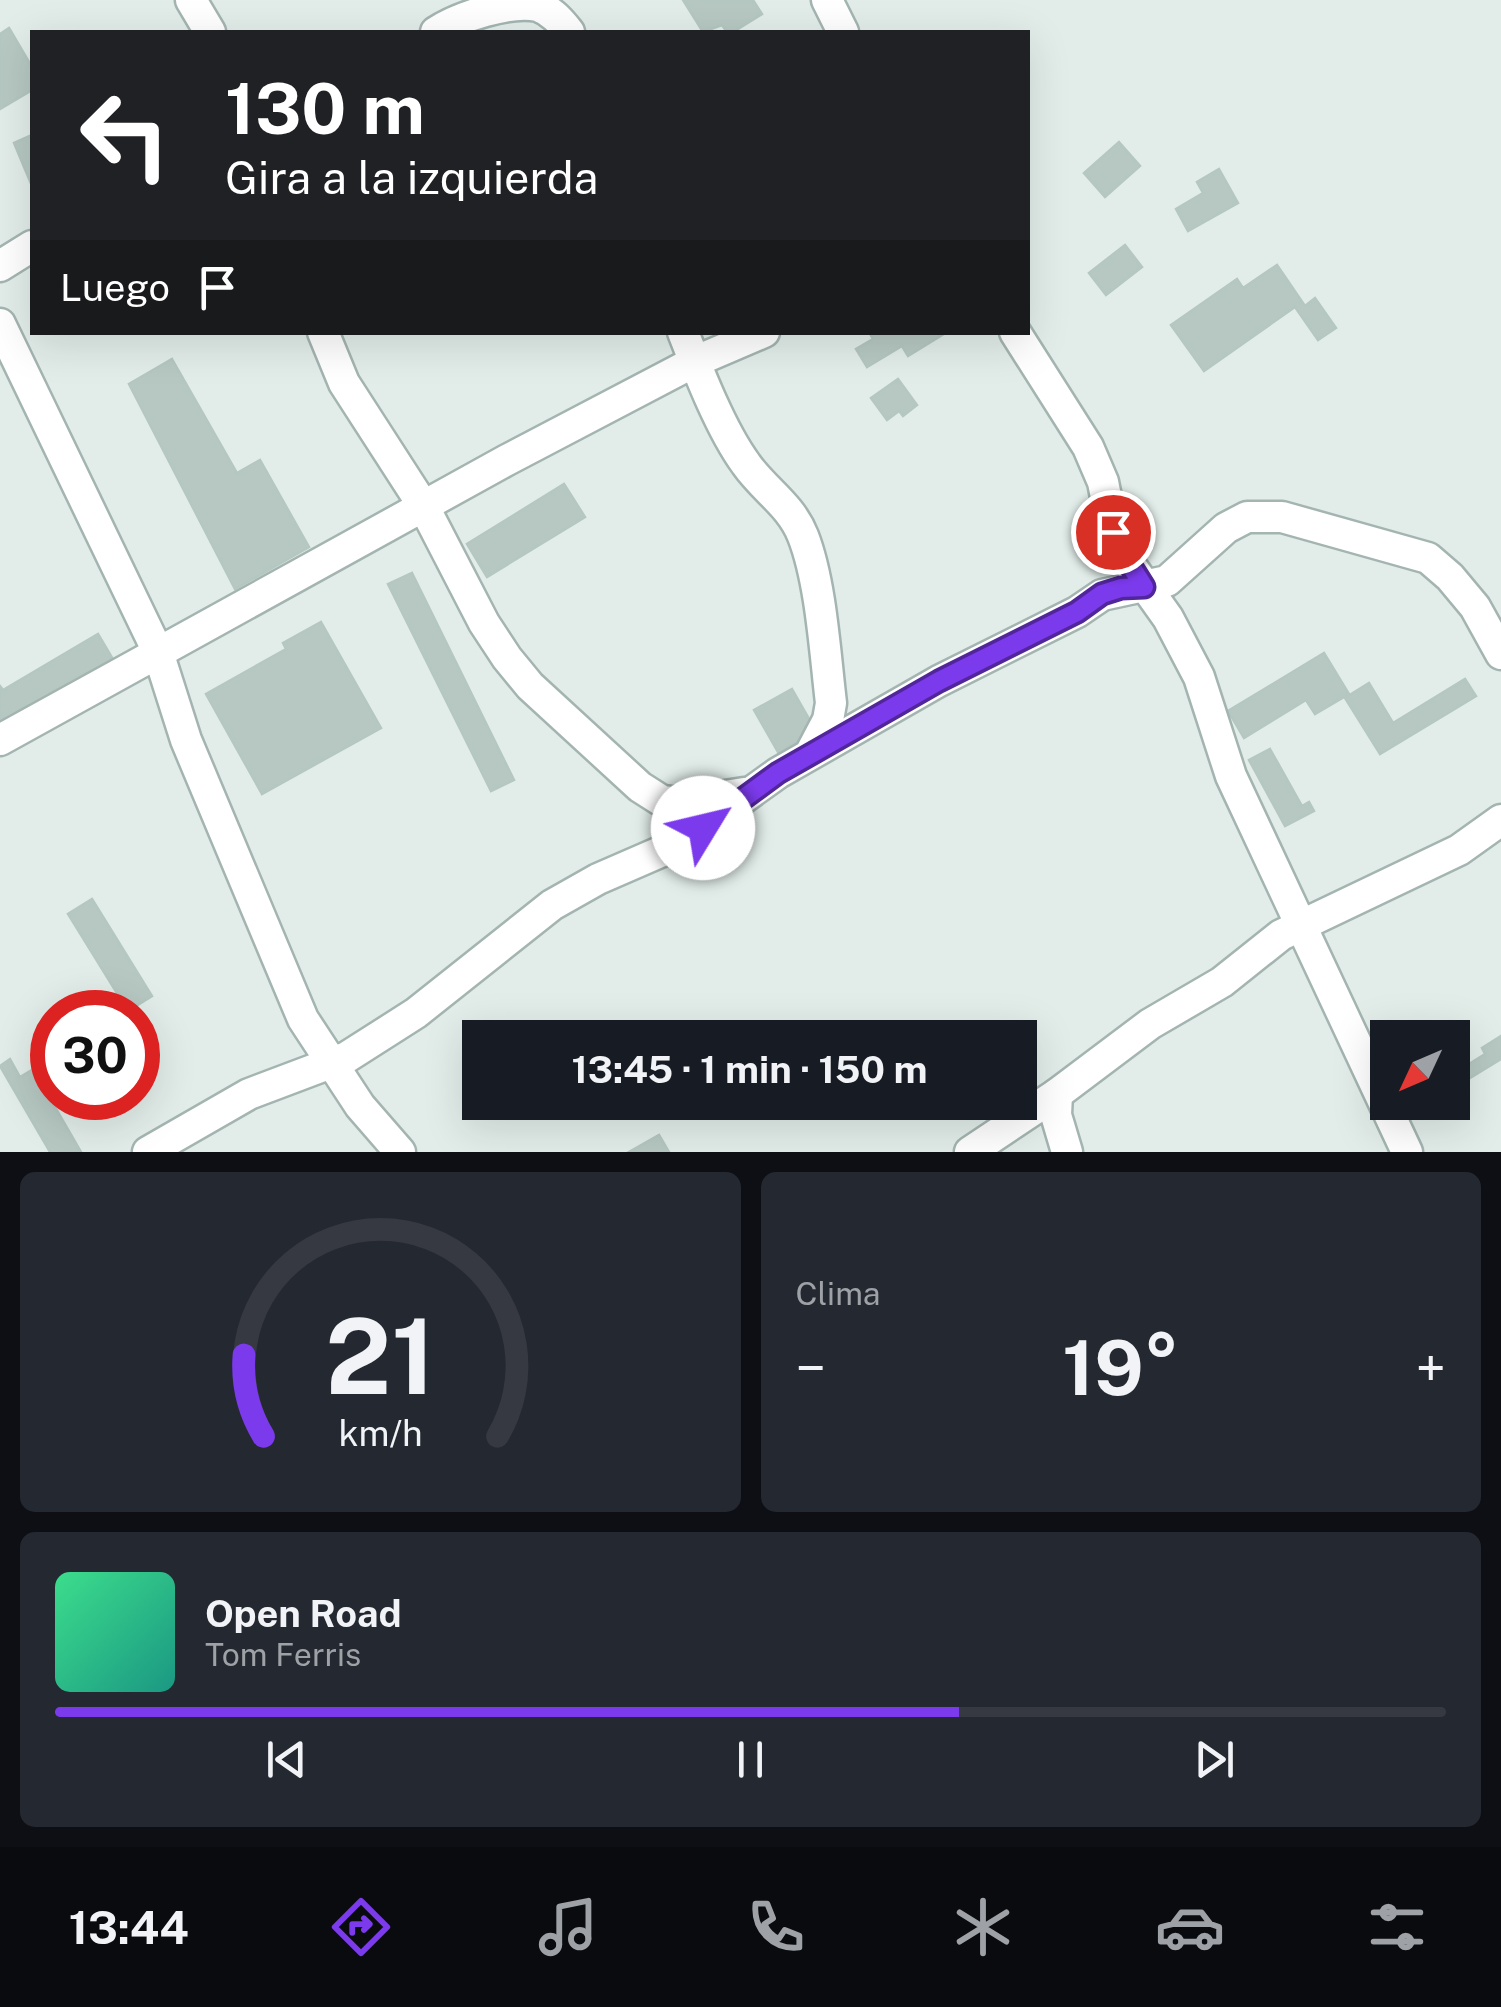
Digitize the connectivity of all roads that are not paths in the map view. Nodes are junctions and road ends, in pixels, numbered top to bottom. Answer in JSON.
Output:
{"nodes":[{"id":1,"x":191,"y":0,"type":"edge"},
{"id":2,"x":827,"y":0,"type":"edge"},
{"id":3,"x":209,"y":30,"type":"edge"},
{"id":4,"x":440,"y":30,"type":"edge"},
{"id":5,"x":567,"y":30,"type":"edge"},
{"id":6,"x":842,"y":30,"type":"edge"},
{"id":7,"x":30,"y":247,"type":"edge"},
{"id":8,"x":0,"y":266,"type":"edge"},
{"id":9,"x":0,"y":324,"type":"edge"},
{"id":10,"x":324,"y":335,"type":"edge"},
{"id":11,"x":684,"y":335,"type":"edge"},
{"id":12,"x":757,"y":335,"type":"edge"},
{"id":13,"x":1017,"y":335,"type":"edge"},
{"id":14,"x":694,"y":362,"type":"junction"},
{"id":15,"x":424,"y":506,"type":"junction"},
{"id":16,"x":1144,"y":587,"type":"junction"},
{"id":17,"x":158,"y":652,"type":"junction"},
{"id":18,"x":1501,"y":654,"type":"edge"},
{"id":19,"x":0,"y":740,"type":"edge"},
{"id":20,"x":810,"y":754,"type":"junction"},
{"id":21,"x":752,"y":791,"type":"junction"},
{"id":22,"x":1501,"y":820,"type":"edge"},
{"id":23,"x":1300,"y":926,"type":"junction"},
{"id":24,"x":330,"y":1064,"type":"junction"},
{"id":25,"x":1057,"y":1094,"type":"junction"},
{"id":26,"x":148,"y":1152,"type":"edge"},
{"id":27,"x":400,"y":1152,"type":"edge"},
{"id":28,"x":970,"y":1152,"type":"edge"},
{"id":29,"x":1067,"y":1152,"type":"edge"},
{"id":30,"x":1408,"y":1152,"type":"edge"}],
"edges":[{"from":1,"to":3,"type":"street"},
{"from":2,"to":6,"type":"street"},
{"from":4,"to":5,"type":"street"},
{"from":7,"to":8,"type":"street"},
{"from":9,"to":17,"type":"street"},
{"from":10,"to":15,"type":"street"},
{"from":11,"to":14,"type":"street"},
{"from":12,"to":14,"type":"street"},
{"from":13,"to":16,"type":"street"},
{"from":14,"to":15,"type":"street"},
{"from":14,"to":20,"type":"street"},
{"from":15,"to":17,"type":"street"},
{"from":15,"to":21,"type":"street"},
{"from":16,"to":18,"type":"street"},
{"from":16,"to":20,"type":"street"},
{"from":16,"to":23,"type":"street"},
{"from":17,"to":19,"type":"street"},
{"from":17,"to":24,"type":"street"},
{"from":20,"to":21,"type":"street"},
{"from":21,"to":24,"type":"street"},
{"from":22,"to":23,"type":"street"},
{"from":23,"to":25,"type":"street"},
{"from":23,"to":30,"type":"street"},
{"from":24,"to":26,"type":"street"},
{"from":24,"to":27,"type":"street"},
{"from":25,"to":28,"type":"street"},
{"from":25,"to":29,"type":"street"}]}
